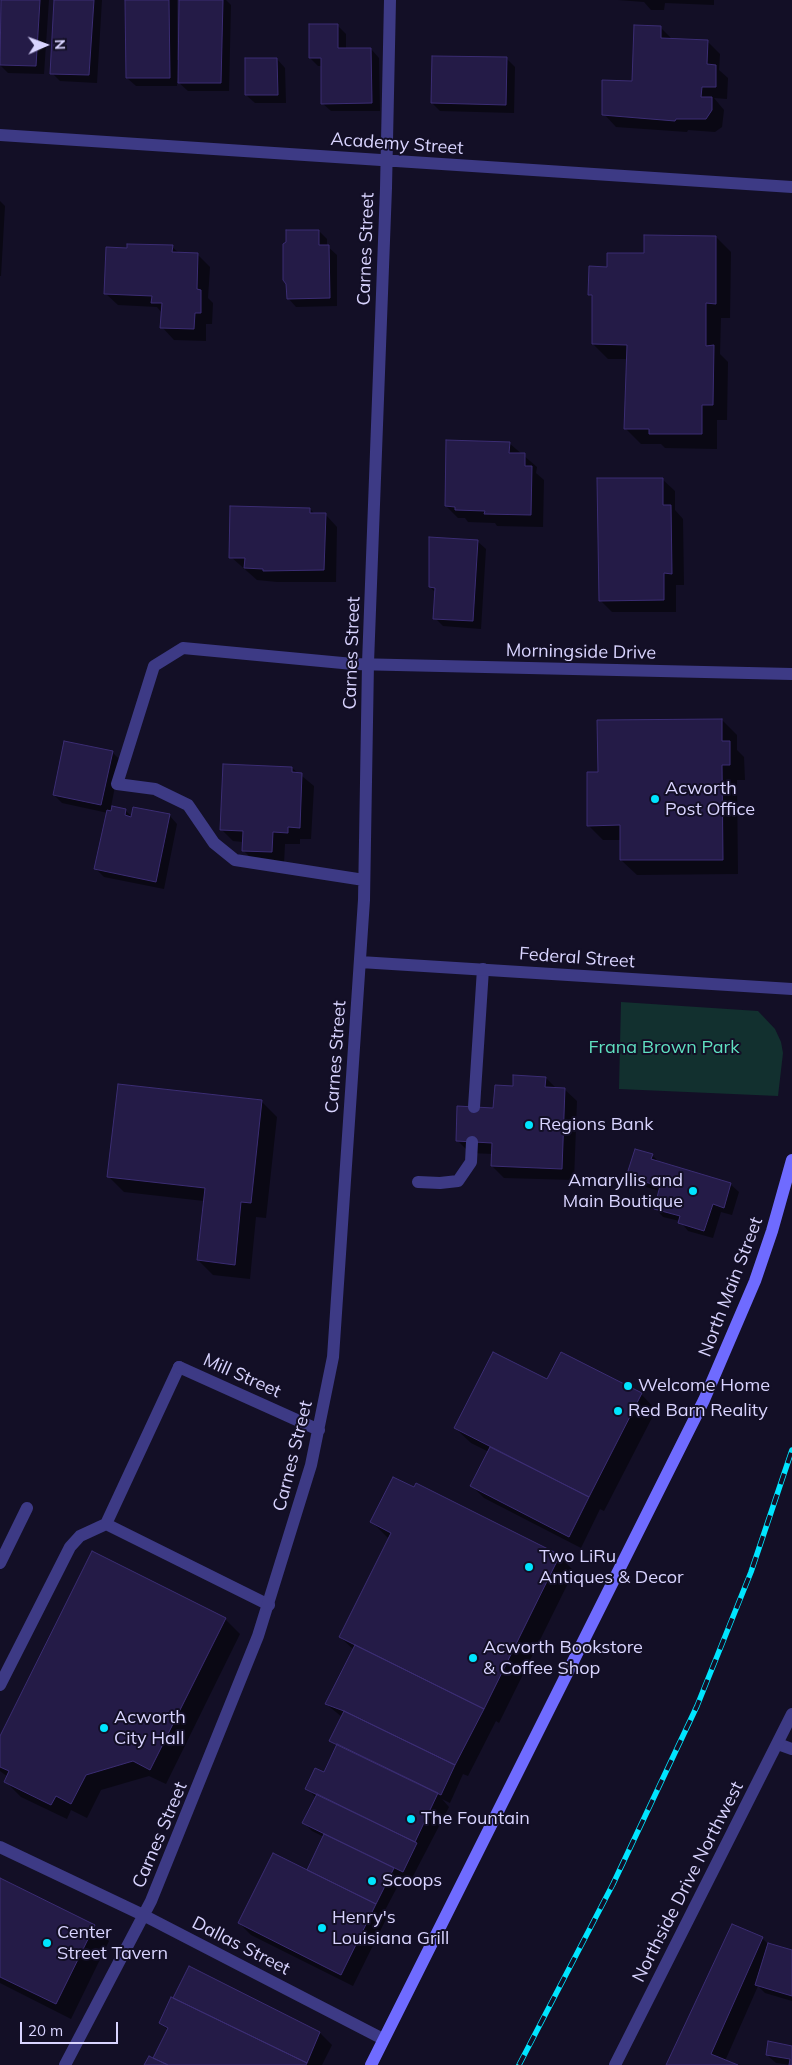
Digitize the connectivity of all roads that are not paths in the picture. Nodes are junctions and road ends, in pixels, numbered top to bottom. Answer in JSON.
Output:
{"nodes":[{"id":1,"x":390,"y":0,"type":"edge"},
{"id":2,"x":0,"y":135,"type":"edge"},
{"id":3,"x":386,"y":162,"type":"junction"},
{"id":4,"x":792,"y":187,"type":"edge"},
{"id":5,"x":368,"y":663,"type":"junction"},
{"id":6,"x":792,"y":674,"type":"edge"},
{"id":7,"x":364,"y":880,"type":"junction"},
{"id":8,"x":360,"y":962,"type":"junction"},
{"id":9,"x":482,"y":969,"type":"junction"},
{"id":10,"x":792,"y":989,"type":"edge"},
{"id":11,"x":474,"y":1107,"type":"dead end"},
{"id":12,"x":472,"y":1142,"type":"dead end"},
{"id":13,"x":792,"y":1160,"type":"edge"},
{"id":14,"x":418,"y":1182,"type":"dead end"},
{"id":15,"x":318,"y":1430,"type":"junction"},
{"id":16,"x":27,"y":1508,"type":"dead end"},
{"id":17,"x":106,"y":1524,"type":"junction"},
{"id":18,"x":0,"y":1563,"type":"edge"},
{"id":19,"x":269,"y":1605,"type":"junction"},
{"id":20,"x":0,"y":1685,"type":"edge"},
{"id":21,"x":792,"y":1714,"type":"edge"},
{"id":22,"x":778,"y":1744,"type":"junction"},
{"id":23,"x":792,"y":1749,"type":"edge"},
{"id":24,"x":0,"y":1847,"type":"edge"},
{"id":25,"x":143,"y":1915,"type":"junction"},
{"id":26,"x":383,"y":2040,"type":"junction"},
{"id":27,"x":66,"y":2065,"type":"edge"},
{"id":28,"x":371,"y":2065,"type":"edge"},
{"id":29,"x":615,"y":2065,"type":"edge"}],
"edges":[{"from":1,"to":3,"type":"street","name":"Carnes Street"},
{"from":2,"to":3,"type":"street","name":"Academy Street"},
{"from":3,"to":4,"type":"street","name":"Academy Street"},
{"from":3,"to":5,"type":"street","name":"Carnes Street"},
{"from":5,"to":6,"type":"street","name":"Morningside Drive"},
{"from":5,"to":7,"type":"street","name":"Carnes Street"},
{"from":5,"to":7,"type":"street","name":"Morningside Drive"},
{"from":7,"to":8,"type":"street","name":"Carnes Street"},
{"from":8,"to":9,"type":"street","name":"Federal Street"},
{"from":8,"to":15,"type":"street","name":"Carnes Street"},
{"from":9,"to":10,"type":"street","name":"Federal Street"},
{"from":9,"to":11,"type":"street"},
{"from":12,"to":14,"type":"street"},
{"from":13,"to":26,"type":"main road","name":"North Main Street"},
{"from":15,"to":17,"type":"street","name":"Mill Street"},
{"from":15,"to":19,"type":"street","name":"Carnes Street"},
{"from":16,"to":18,"type":"street"},
{"from":17,"to":19,"type":"street"},
{"from":17,"to":20,"type":"street"},
{"from":19,"to":25,"type":"street","name":"Carnes Street"},
{"from":21,"to":22,"type":"street","name":"Northside Drive Northwest"},
{"from":22,"to":23,"type":"street"},
{"from":22,"to":29,"type":"street","name":"Northside Drive Northwest"},
{"from":24,"to":25,"type":"street","name":"Dallas Street"},
{"from":25,"to":26,"type":"street","name":"Dallas Street"},
{"from":25,"to":27,"type":"street","name":"Carnes Street"},
{"from":26,"to":28,"type":"main road","name":"North Main Street"}]}
